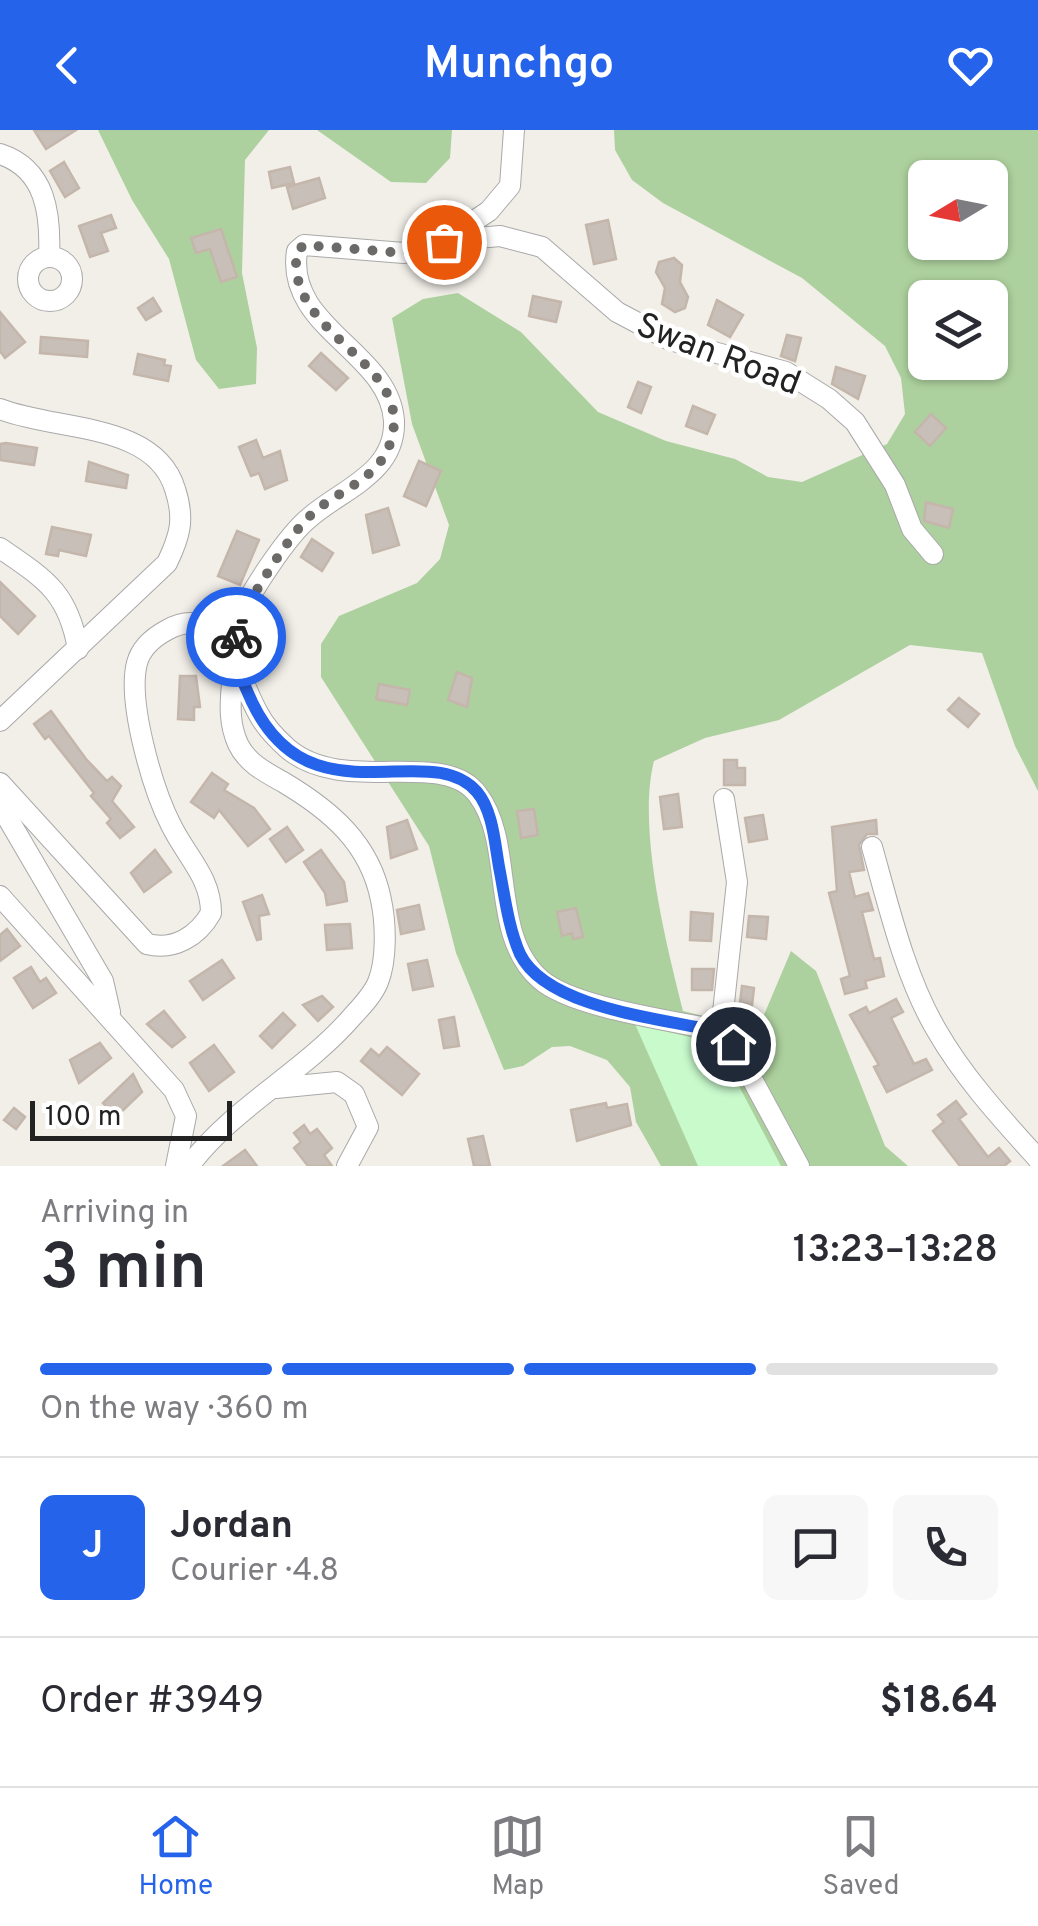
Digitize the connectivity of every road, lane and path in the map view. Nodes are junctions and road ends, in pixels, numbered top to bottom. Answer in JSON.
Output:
{"nodes":[{"id":1,"x":514,"y":130,"type":"edge"},
{"id":2,"x":0,"y":154,"type":"edge"},
{"id":3,"x":444,"y":242,"type":"junction"},
{"id":4,"x":50,"y":257,"type":"dead end"},
{"id":5,"x":0,"y":409,"type":"edge"},
{"id":6,"x":0,"y":548,"type":"edge"},
{"id":7,"x":933,"y":554,"type":"dead end"},
{"id":8,"x":78,"y":650,"type":"junction"},
{"id":9,"x":233,"y":656,"type":"junction"},
{"id":10,"x":0,"y":720,"type":"edge"},
{"id":11,"x":0,"y":784,"type":"edge"},
{"id":12,"x":724,"y":799,"type":"dead end"},
{"id":13,"x":0,"y":804,"type":"edge"},
{"id":14,"x":872,"y":847,"type":"dead end"},
{"id":15,"x":0,"y":896,"type":"edge"},
{"id":16,"x":110,"y":1014,"type":"junction"},
{"id":17,"x":721,"y":1032,"type":"junction"},
{"id":18,"x":275,"y":1088,"type":"junction"},
{"id":19,"x":1038,"y":1159,"type":"edge"},
{"id":20,"x":176,"y":1166,"type":"edge"},
{"id":21,"x":190,"y":1166,"type":"edge"},
{"id":22,"x":347,"y":1166,"type":"edge"},
{"id":23,"x":799,"y":1166,"type":"edge"}],
"edges":[{"from":1,"to":3,"type":"street"},
{"from":2,"to":4,"type":"street"},
{"from":3,"to":7,"type":"street","name":"Swan Road"},
{"from":3,"to":9,"type":"street","name":"Swan Road"},
{"from":5,"to":8,"type":"street"},
{"from":6,"to":8,"type":"street"},
{"from":8,"to":10,"type":"street"},
{"from":9,"to":11,"type":"street"},
{"from":9,"to":17,"type":"street"},
{"from":9,"to":18,"type":"street"},
{"from":12,"to":17,"type":"street"},
{"from":13,"to":16,"type":"street"},
{"from":14,"to":19,"type":"street"},
{"from":15,"to":16,"type":"street"},
{"from":16,"to":20,"type":"street"},
{"from":17,"to":23,"type":"street"},
{"from":18,"to":21,"type":"street"},
{"from":18,"to":22,"type":"street"}]}
